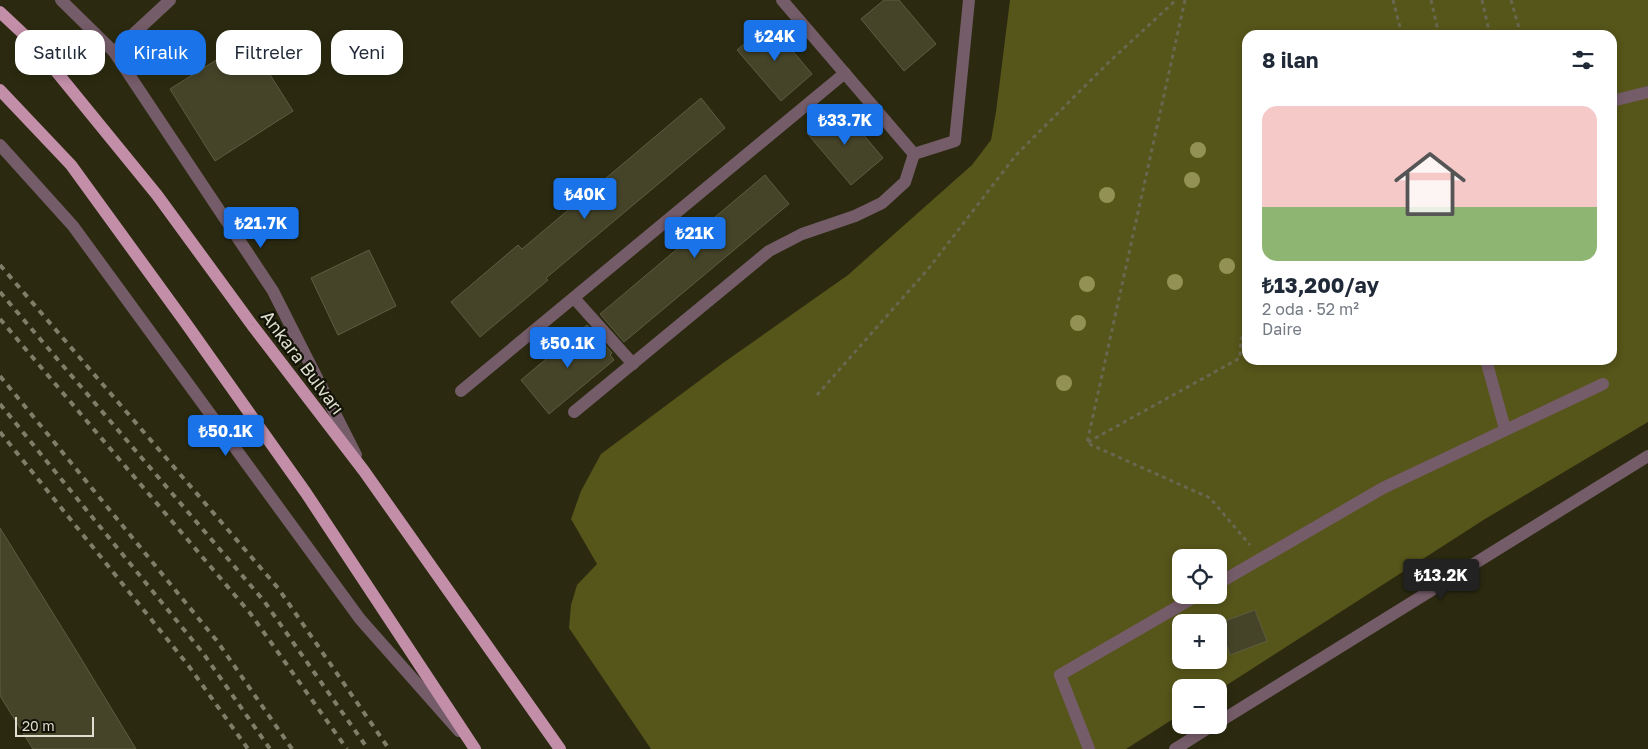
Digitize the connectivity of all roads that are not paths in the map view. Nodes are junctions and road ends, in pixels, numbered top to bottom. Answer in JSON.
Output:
{"nodes":[{"id":1,"x":61,"y":0,"type":"edge"},
{"id":2,"x":170,"y":0,"type":"edge"},
{"id":3,"x":782,"y":0,"type":"edge"},
{"id":4,"x":969,"y":0,"type":"edge"},
{"id":5,"x":0,"y":12,"type":"edge"},
{"id":6,"x":114,"y":52,"type":"junction"},
{"id":7,"x":845,"y":73,"type":"junction"},
{"id":8,"x":0,"y":90,"type":"edge"},
{"id":9,"x":1648,"y":92,"type":"edge"},
{"id":10,"x":1617,"y":100,"type":"edge"},
{"id":11,"x":0,"y":145,"type":"edge"},
{"id":12,"x":914,"y":154,"type":"junction"},
{"id":13,"x":574,"y":298,"type":"junction"},
{"id":14,"x":633,"y":364,"type":"junction"},
{"id":15,"x":1487,"y":365,"type":"edge"},
{"id":16,"x":1603,"y":384,"type":"dead end"},
{"id":17,"x":461,"y":391,"type":"dead end"},
{"id":18,"x":574,"y":412,"type":"dead end"},
{"id":19,"x":1505,"y":429,"type":"junction"},
{"id":20,"x":1648,"y":456,"type":"edge"},
{"id":21,"x":364,"y":471,"type":"junction"},
{"id":22,"x":1227,"y":578,"type":"edge"},
{"id":23,"x":1182,"y":604,"type":"edge"},
{"id":24,"x":1227,"y":717,"type":"edge"},
{"id":25,"x":1199,"y":734,"type":"edge"},
{"id":26,"x":475,"y":749,"type":"edge"},
{"id":27,"x":560,"y":749,"type":"edge"},
{"id":28,"x":1090,"y":749,"type":"edge"},
{"id":29,"x":1175,"y":749,"type":"edge"}],
"edges":[{"from":1,"to":6,"type":"street"},
{"from":2,"to":6,"type":"street"},
{"from":3,"to":7,"type":"street"},
{"from":4,"to":12,"type":"street"},
{"from":5,"to":21,"type":"main road","name":"Ankara Bulvarı"},
{"from":6,"to":21,"type":"street"},
{"from":7,"to":12,"type":"street"},
{"from":7,"to":13,"type":"street"},
{"from":8,"to":26,"type":"main road"},
{"from":9,"to":10,"type":"street"},
{"from":11,"to":26,"type":"street"},
{"from":12,"to":14,"type":"street"},
{"from":13,"to":14,"type":"street"},
{"from":13,"to":17,"type":"street"},
{"from":14,"to":18,"type":"street"},
{"from":15,"to":19,"type":"street"},
{"from":16,"to":19,"type":"street"},
{"from":19,"to":22,"type":"street"},
{"from":20,"to":24,"type":"street"},
{"from":21,"to":27,"type":"main road","name":"Ankara Bulvarı"},
{"from":23,"to":28,"type":"street"},
{"from":25,"to":29,"type":"street"}]}
